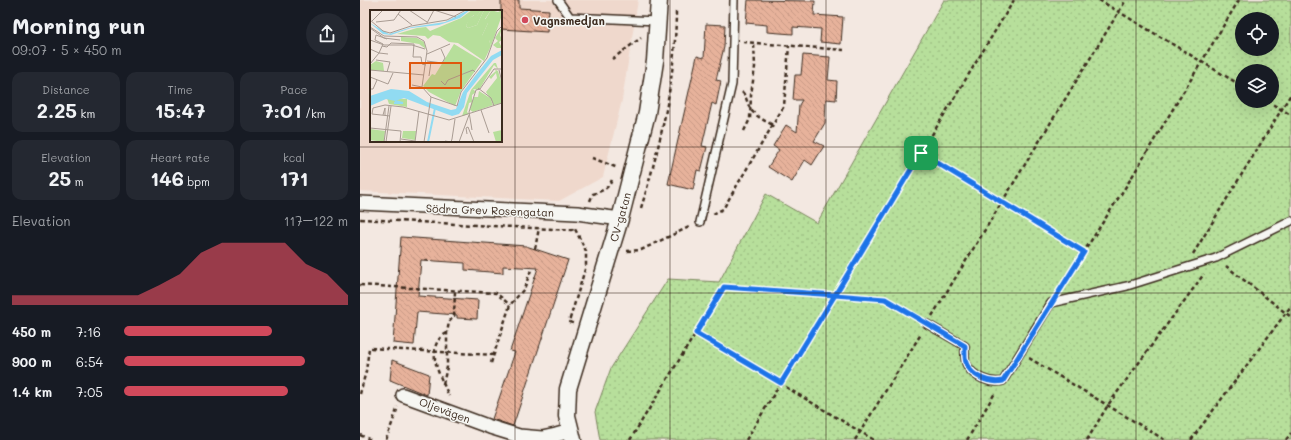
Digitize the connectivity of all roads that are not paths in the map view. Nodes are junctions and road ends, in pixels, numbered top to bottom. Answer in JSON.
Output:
{"nodes":[{"id":1,"x":558,"y":0,"type":"edge"},
{"id":2,"x":659,"y":0,"type":"edge"},
{"id":3,"x":734,"y":0,"type":"edge"},
{"id":4,"x":658,"y":21,"type":"junction"},
{"id":5,"x":360,"y":203,"type":"edge"},
{"id":6,"x":620,"y":219,"type":"junction"},
{"id":7,"x":1291,"y":221,"type":"edge"},
{"id":8,"x":700,"y":222,"type":"road end"},
{"id":9,"x":927,"y":324,"type":"road end"},
{"id":10,"x":403,"y":395,"type":"road end"},
{"id":11,"x":572,"y":435,"type":"edge"}],
"edges":[{"from":1,"to":4,"type":"lane"},
{"from":2,"to":4,"type":"street","name":"CV-gatan"},
{"from":3,"to":8,"type":"lane"},
{"from":4,"to":6,"type":"street","name":"CV-gatan"},
{"from":5,"to":6,"type":"street","name":"Södra Grev Rosengatan"},
{"from":6,"to":11,"type":"street","name":"CV-gatan"},
{"from":7,"to":9,"type":"lane"},
{"from":10,"to":11,"type":"street","name":"Oljevägen"}]}
